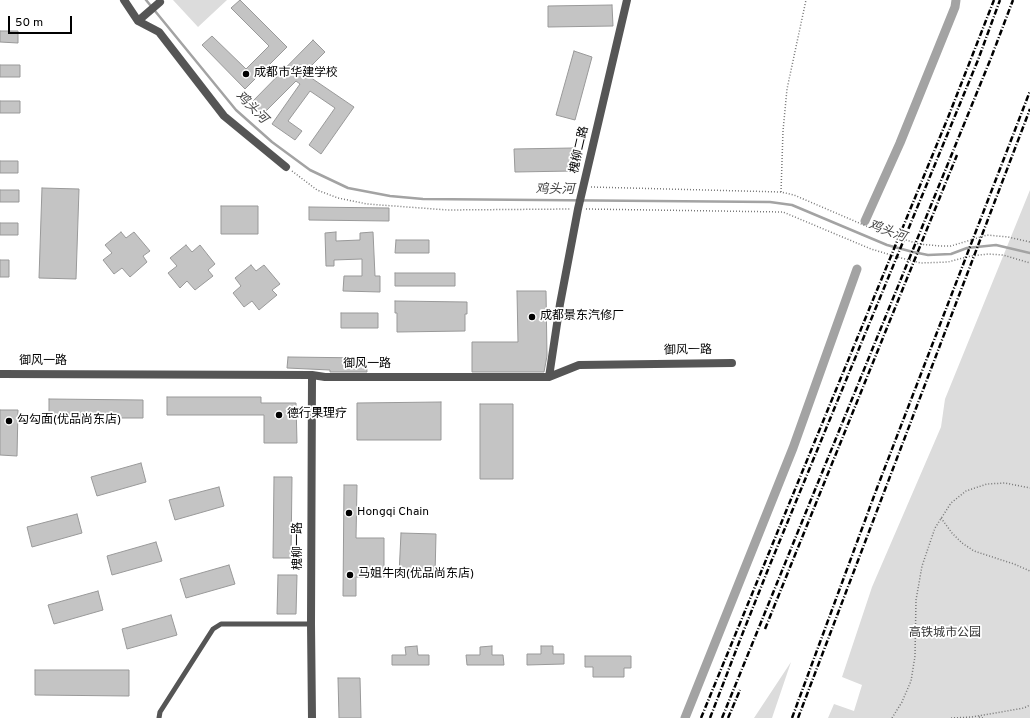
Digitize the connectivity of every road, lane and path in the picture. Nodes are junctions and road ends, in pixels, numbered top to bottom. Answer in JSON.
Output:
{"nodes":[{"id":1,"x":124,"y":0,"type":"edge"},
{"id":2,"x":627,"y":0,"type":"edge"},
{"id":3,"x":806,"y":0,"type":"edge"},
{"id":4,"x":160,"y":2,"type":"dead end"},
{"id":5,"x":138,"y":22,"type":"junction"},
{"id":6,"x":286,"y":166,"type":"joint"},
{"id":7,"x":583,"y":187,"type":"junction"},
{"id":8,"x":781,"y":192,"type":"junction"},
{"id":9,"x":578,"y":209,"type":"junction"},
{"id":10,"x":1030,"y":242,"type":"edge"},
{"id":11,"x":1030,"y":263,"type":"edge"},
{"id":12,"x":732,"y":363,"type":"dead end"},
{"id":13,"x":0,"y":374,"type":"edge"},
{"id":14,"x":312,"y":375,"type":"junction"},
{"id":15,"x":549,"y":377,"type":"junction"},
{"id":16,"x":1030,"y":488,"type":"edge"},
{"id":17,"x":941,"y":518,"type":"junction"},
{"id":18,"x":1030,"y":571,"type":"edge"},
{"id":19,"x":310,"y":624,"type":"junction"},
{"id":20,"x":1030,"y":705,"type":"edge"},
{"id":21,"x":977,"y":716,"type":"junction"},
{"id":22,"x":159,"y":718,"type":"edge"},
{"id":23,"x":312,"y":718,"type":"edge"},
{"id":24,"x":892,"y":718,"type":"edge"},
{"id":25,"x":951,"y":718,"type":"edge"},
{"id":26,"x":983,"y":718,"type":"edge"}],
"edges":[{"from":1,"to":5,"type":"street"},
{"from":2,"to":7,"type":"street","name":"槐柳二路"},
{"from":3,"to":8,"type":"path"},
{"from":4,"to":5,"type":"street"},
{"from":5,"to":6,"type":"street"},
{"from":6,"to":9,"type":"path"},
{"from":7,"to":8,"type":"path"},
{"from":7,"to":9,"type":"street","name":"槐柳二路"},
{"from":8,"to":10,"type":"path"},
{"from":9,"to":11,"type":"path"},
{"from":9,"to":15,"type":"street","name":"槐柳二路"},
{"from":12,"to":15,"type":"street","name":"御风一路"},
{"from":13,"to":14,"type":"street","name":"御风一路"},
{"from":14,"to":15,"type":"street","name":"御风一路"},
{"from":14,"to":19,"type":"street","name":"槐柳一路"},
{"from":16,"to":17,"type":"path"},
{"from":17,"to":18,"type":"path"},
{"from":17,"to":24,"type":"path"},
{"from":19,"to":22,"type":"lane"},
{"from":19,"to":23,"type":"street","name":"槐柳一路"},
{"from":20,"to":21,"type":"path"},
{"from":21,"to":25,"type":"path"},
{"from":21,"to":26,"type":"path"}]}
